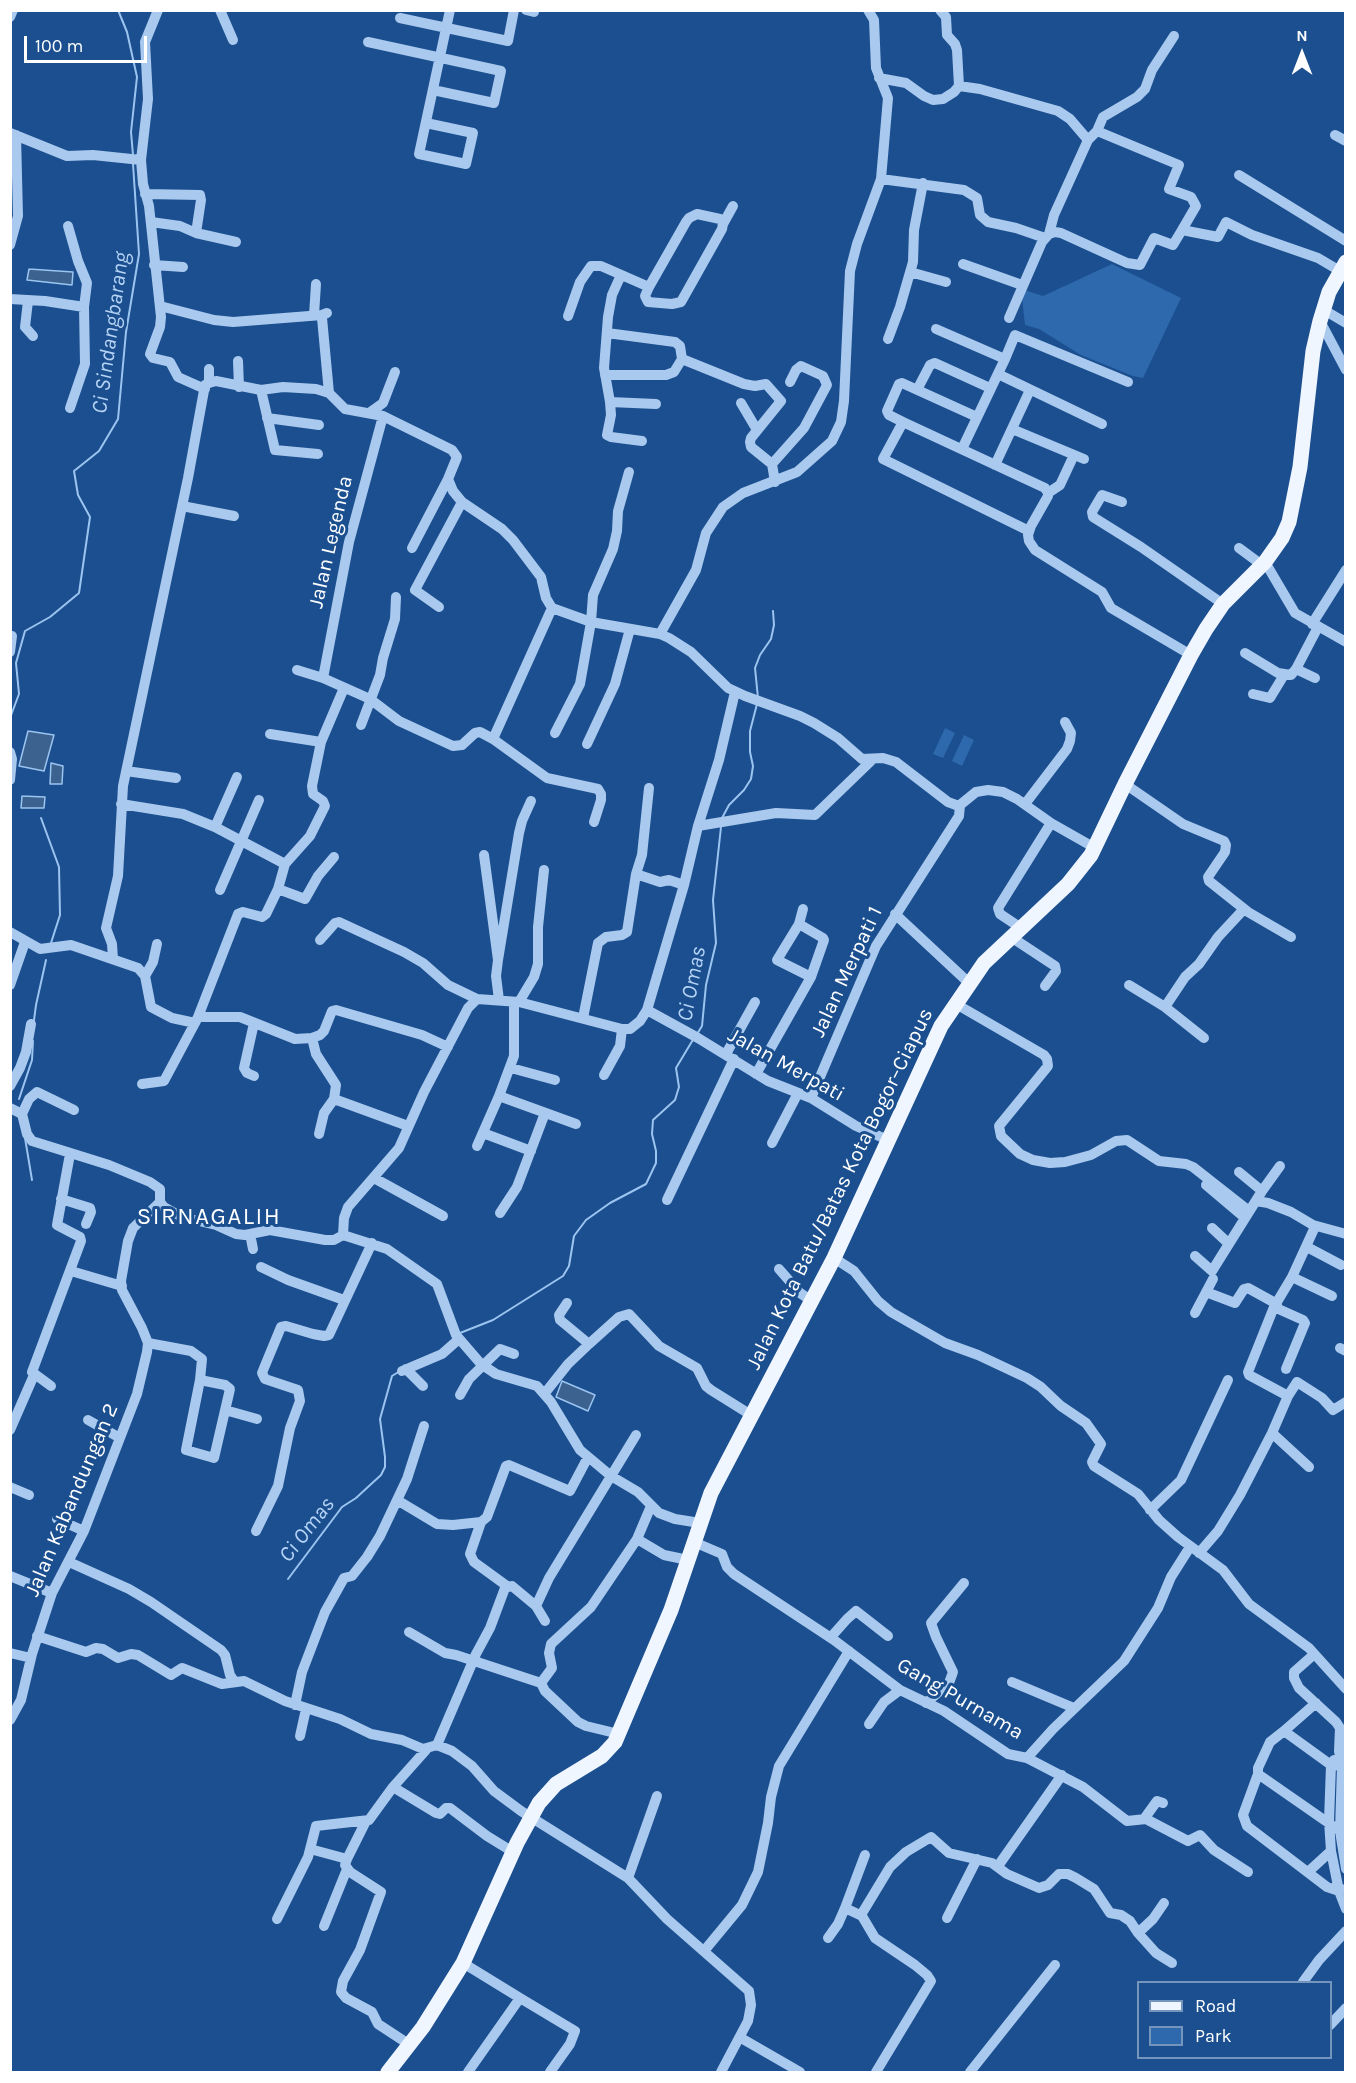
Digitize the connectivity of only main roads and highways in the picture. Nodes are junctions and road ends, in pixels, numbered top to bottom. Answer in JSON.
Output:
{"nodes":[{"id":1,"x":1343,"y":266,"type":"edge"},
{"id":2,"x":388,"y":2073,"type":"edge"}],
"edges":[{"from":1,"to":2,"type":"main road","name":"Jalan Kota Batu/Batas Kota Bogor–Ciapus"}]}
